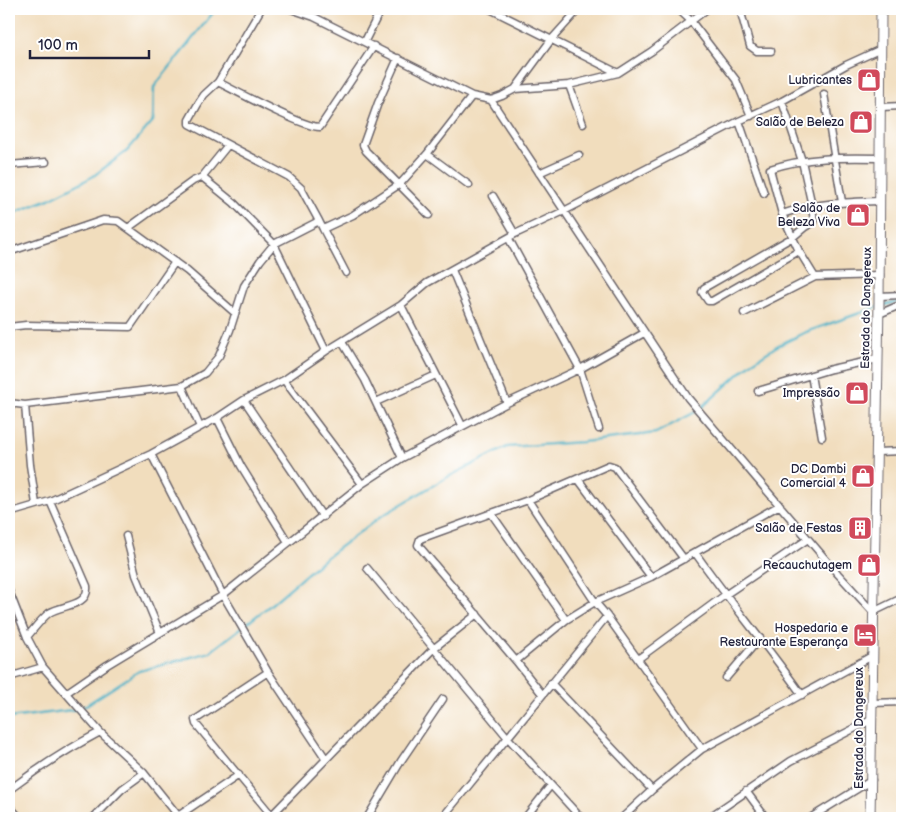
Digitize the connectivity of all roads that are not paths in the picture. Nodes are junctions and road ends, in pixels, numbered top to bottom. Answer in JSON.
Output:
{"nodes":[{"id":1,"x":261,"y":9,"type":"edge"},
{"id":2,"x":292,"y":9,"type":"edge"},
{"id":3,"x":318,"y":9,"type":"edge"},
{"id":4,"x":381,"y":9,"type":"edge"},
{"id":5,"x":490,"y":9,"type":"edge"},
{"id":6,"x":579,"y":9,"type":"edge"},
{"id":7,"x":678,"y":9,"type":"edge"},
{"id":8,"x":707,"y":9,"type":"edge"},
{"id":9,"x":740,"y":9,"type":"edge"},
{"id":10,"x":881,"y":9,"type":"edge"},
{"id":11,"x":314,"y":16,"type":"junction"},
{"id":12,"x":691,"y":21,"type":"junction"},
{"id":13,"x":551,"y":40,"type":"junction"},
{"id":14,"x":365,"y":41,"type":"junction"},
{"id":15,"x":374,"y":46,"type":"junction"},
{"id":16,"x":881,"y":49,"type":"junction"},
{"id":17,"x":770,"y":50,"type":"dead end"},
{"id":18,"x":398,"y":58,"type":"junction"},
{"id":19,"x":618,"y":73,"type":"junction"},
{"id":20,"x":218,"y":82,"type":"junction"},
{"id":21,"x":569,"y":85,"type":"junction"},
{"id":22,"x":515,"y":89,"type":"junction"},
{"id":23,"x":824,"y":94,"type":"dead end"},
{"id":24,"x":472,"y":96,"type":"junction"},
{"id":25,"x":491,"y":100,"type":"junction"},
{"id":26,"x":782,"y":102,"type":"junction"},
{"id":27,"x":902,"y":106,"type":"edge"},
{"id":28,"x":880,"y":107,"type":"junction"},
{"id":29,"x":751,"y":116,"type":"junction"},
{"id":30,"x":739,"y":121,"type":"junction"},
{"id":31,"x":583,"y":124,"type":"dead end"},
{"id":32,"x":228,"y":145,"type":"junction"},
{"id":33,"x":427,"y":154,"type":"junction"},
{"id":34,"x":579,"y":155,"type":"dead end"},
{"id":35,"x":835,"y":157,"type":"junction"},
{"id":36,"x":880,"y":158,"type":"junction"},
{"id":37,"x":802,"y":161,"type":"junction"},
{"id":38,"x":46,"y":162,"type":"dead end"},
{"id":39,"x":9,"y":165,"type":"edge"},
{"id":40,"x":539,"y":173,"type":"junction"},
{"id":41,"x":202,"y":177,"type":"junction"},
{"id":42,"x":400,"y":184,"type":"junction"},
{"id":43,"x":469,"y":185,"type":"dead end"},
{"id":44,"x":764,"y":193,"type":"dead end"},
{"id":45,"x":493,"y":196,"type":"dead end"},
{"id":46,"x":880,"y":201,"type":"junction"},
{"id":47,"x":842,"y":202,"type":"junction"},
{"id":48,"x":812,"y":206,"type":"junction"},
{"id":49,"x":564,"y":211,"type":"junction"},
{"id":50,"x":782,"y":214,"type":"junction"},
{"id":51,"x":429,"y":215,"type":"dead end"},
{"id":52,"x":319,"y":221,"type":"junction"},
{"id":53,"x":128,"y":228,"type":"junction"},
{"id":54,"x":323,"y":229,"type":"junction"},
{"id":55,"x":516,"y":234,"type":"junction"},
{"id":56,"x":793,"y":237,"type":"junction"},
{"id":57,"x":509,"y":239,"type":"junction"},
{"id":58,"x":274,"y":244,"type":"junction"},
{"id":59,"x":799,"y":251,"type":"junction"},
{"id":60,"x":9,"y":252,"type":"edge"},
{"id":61,"x":174,"y":262,"type":"junction"},
{"id":62,"x":452,"y":270,"type":"junction"},
{"id":63,"x":346,"y":273,"type":"dead end"},
{"id":64,"x":880,"y":274,"type":"junction"},
{"id":65,"x":815,"y":277,"type":"junction"},
{"id":66,"x":902,"y":295,"type":"edge"},
{"id":67,"x":879,"y":299,"type":"junction"},
{"id":68,"x":902,"y":304,"type":"edge"},
{"id":69,"x":401,"y":305,"type":"junction"},
{"id":70,"x":744,"y":313,"type":"dead end"},
{"id":71,"x":879,"y":313,"type":"junction"},
{"id":72,"x":235,"y":314,"type":"junction"},
{"id":73,"x":9,"y":327,"type":"edge"},
{"id":74,"x":644,"y":333,"type":"junction"},
{"id":75,"x":342,"y":342,"type":"junction"},
{"id":76,"x":326,"y":351,"type":"junction"},
{"id":77,"x":878,"y":359,"type":"junction"},
{"id":78,"x":580,"y":368,"type":"junction"},
{"id":79,"x":436,"y":375,"type":"junction"},
{"id":80,"x":811,"y":375,"type":"junction"},
{"id":81,"x":284,"y":380,"type":"junction"},
{"id":82,"x":182,"y":386,"type":"junction"},
{"id":83,"x":758,"y":391,"type":"dead end"},
{"id":84,"x":244,"y":400,"type":"junction"},
{"id":85,"x":376,"y":402,"type":"junction"},
{"id":86,"x":507,"y":402,"type":"junction"},
{"id":87,"x":9,"y":403,"type":"edge"},
{"id":88,"x":26,"y":405,"type":"junction"},
{"id":89,"x":217,"y":418,"type":"junction"},
{"id":90,"x":462,"y":426,"type":"junction"},
{"id":91,"x":200,"y":427,"type":"junction"},
{"id":92,"x":599,"y":429,"type":"dead end"},
{"id":93,"x":822,"y":437,"type":"dead end"},
{"id":94,"x":902,"y":451,"type":"edge"},
{"id":95,"x":877,"y":452,"type":"junction"},
{"id":96,"x":151,"y":454,"type":"junction"},
{"id":97,"x":402,"y":458,"type":"junction"},
{"id":98,"x":578,"y":478,"type":"junction"},
{"id":99,"x":362,"y":484,"type":"junction"},
{"id":100,"x":50,"y":500,"type":"junction"},
{"id":101,"x":528,"y":500,"type":"junction"},
{"id":102,"x":36,"y":504,"type":"junction"},
{"id":103,"x":780,"y":505,"type":"junction"},
{"id":104,"x":9,"y":513,"type":"edge"},
{"id":105,"x":491,"y":513,"type":"junction"},
{"id":106,"x":323,"y":517,"type":"junction"},
{"id":107,"x":126,"y":536,"type":"dead end"},
{"id":108,"x":808,"y":538,"type":"junction"},
{"id":109,"x":288,"y":542,"type":"junction"},
{"id":110,"x":696,"y":554,"type":"junction"},
{"id":111,"x":684,"y":559,"type":"junction"},
{"id":112,"x":367,"y":568,"type":"dead end"},
{"id":113,"x":651,"y":577,"type":"junction"},
{"id":114,"x":9,"y":591,"type":"edge"},
{"id":115,"x":223,"y":595,"type":"junction"},
{"id":116,"x":725,"y":595,"type":"junction"},
{"id":117,"x":902,"y":598,"type":"edge"},
{"id":118,"x":11,"y":602,"type":"edge"},
{"id":119,"x":595,"y":602,"type":"junction"},
{"id":120,"x":874,"y":612,"type":"junction"},
{"id":121,"x":477,"y":614,"type":"junction"},
{"id":122,"x":607,"y":616,"type":"junction"},
{"id":123,"x":566,"y":620,"type":"junction"},
{"id":124,"x":160,"y":633,"type":"junction"},
{"id":125,"x":27,"y":636,"type":"junction"},
{"id":126,"x":760,"y":638,"type":"junction"},
{"id":127,"x":433,"y":649,"type":"junction"},
{"id":128,"x":872,"y":656,"type":"junction"},
{"id":129,"x":638,"y":659,"type":"junction"},
{"id":130,"x":516,"y":661,"type":"junction"},
{"id":131,"x":42,"y":667,"type":"junction"},
{"id":132,"x":268,"y":672,"type":"junction"},
{"id":133,"x":9,"y":678,"type":"edge"},
{"id":134,"x":726,"y":678,"type":"dead end"},
{"id":135,"x":551,"y":683,"type":"junction"},
{"id":136,"x":66,"y":693,"type":"junction"},
{"id":137,"x":542,"y":694,"type":"junction"},
{"id":138,"x":802,"y":695,"type":"junction"},
{"id":139,"x":443,"y":699,"type":"dead end"},
{"id":140,"x":902,"y":702,"type":"edge"},
{"id":141,"x":872,"y":703,"type":"junction"},
{"id":142,"x":871,"y":720,"type":"junction"},
{"id":143,"x":100,"y":732,"type":"junction"},
{"id":144,"x":508,"y":738,"type":"junction"},
{"id":145,"x":702,"y":749,"type":"junction"},
{"id":146,"x":326,"y":759,"type":"junction"},
{"id":147,"x":144,"y":772,"type":"junction"},
{"id":148,"x":239,"y":775,"type":"junction"},
{"id":149,"x":872,"y":780,"type":"junction"},
{"id":150,"x":551,"y":785,"type":"junction"},
{"id":151,"x":9,"y":790,"type":"edge"},
{"id":152,"x":652,"y":790,"type":"junction"},
{"id":153,"x":746,"y":791,"type":"junction"},
{"id":154,"x":9,"y":806,"type":"edge"},
{"id":155,"x":179,"y":817,"type":"edge"},
{"id":156,"x":20,"y":818,"type":"edge"},
{"id":157,"x":93,"y":818,"type":"edge"},
{"id":158,"x":271,"y":818,"type":"edge"},
{"id":159,"x":366,"y":818,"type":"edge"},
{"id":160,"x":442,"y":818,"type":"edge"},
{"id":161,"x":525,"y":818,"type":"edge"},
{"id":162,"x":581,"y":818,"type":"edge"},
{"id":163,"x":622,"y":818,"type":"edge"},
{"id":164,"x":708,"y":818,"type":"edge"},
{"id":165,"x":766,"y":818,"type":"edge"},
{"id":166,"x":810,"y":818,"type":"edge"},
{"id":167,"x":870,"y":818,"type":"edge"}],
"edges":[{"from":1,"to":20,"type":"street"},
{"from":2,"to":11,"type":"street"},
{"from":3,"to":11,"type":"street"},
{"from":4,"to":14,"type":"street"},
{"from":5,"to":13,"type":"street"},
{"from":6,"to":13,"type":"street"},
{"from":7,"to":12,"type":"street"},
{"from":8,"to":12,"type":"street"},
{"from":9,"to":17,"type":"street"},
{"from":10,"to":16,"type":"main road","name":"Estrada do Dangereux"},
{"from":11,"to":14,"type":"street"},
{"from":12,"to":19,"type":"street"},
{"from":12,"to":29,"type":"street"},
{"from":13,"to":19,"type":"street"},
{"from":13,"to":22,"type":"street"},
{"from":14,"to":15,"type":"street"},
{"from":15,"to":18,"type":"street"},
{"from":15,"to":20,"type":"street"},
{"from":16,"to":26,"type":"street"},
{"from":16,"to":28,"type":"main road","name":"Estrada do Dangereux"},
{"from":18,"to":24,"type":"street"},
{"from":18,"to":42,"type":"street"},
{"from":19,"to":21,"type":"street"},
{"from":20,"to":32,"type":"street"},
{"from":21,"to":22,"type":"street"},
{"from":21,"to":31,"type":"street"},
{"from":22,"to":25,"type":"street"},
{"from":23,"to":35,"type":"street"},
{"from":24,"to":25,"type":"street"},
{"from":24,"to":33,"type":"street"},
{"from":25,"to":40,"type":"street"},
{"from":26,"to":29,"type":"street"},
{"from":26,"to":37,"type":"street"},
{"from":27,"to":28,"type":"street"},
{"from":28,"to":36,"type":"main road","name":"Estrada do Dangereux"},
{"from":29,"to":30,"type":"street"},
{"from":30,"to":44,"type":"street"},
{"from":30,"to":49,"type":"street"},
{"from":32,"to":41,"type":"street"},
{"from":32,"to":52,"type":"street"},
{"from":33,"to":42,"type":"street"},
{"from":33,"to":43,"type":"street"},
{"from":34,"to":40,"type":"street"},
{"from":35,"to":36,"type":"street"},
{"from":35,"to":37,"type":"street"},
{"from":35,"to":47,"type":"street"},
{"from":36,"to":46,"type":"main road","name":"Estrada do Dangereux"},
{"from":37,"to":48,"type":"street"},
{"from":37,"to":50,"type":"street"},
{"from":38,"to":39,"type":"street"},
{"from":40,"to":49,"type":"street"},
{"from":41,"to":53,"type":"street"},
{"from":41,"to":58,"type":"street"},
{"from":42,"to":51,"type":"street"},
{"from":42,"to":54,"type":"street"},
{"from":45,"to":55,"type":"street"},
{"from":46,"to":47,"type":"street"},
{"from":46,"to":64,"type":"main road","name":"Estrada do Dangereux"},
{"from":47,"to":48,"type":"street"},
{"from":48,"to":50,"type":"street"},
{"from":48,"to":56,"type":"street"},
{"from":49,"to":55,"type":"street"},
{"from":49,"to":74,"type":"street"},
{"from":50,"to":56,"type":"street"},
{"from":52,"to":54,"type":"street"},
{"from":52,"to":58,"type":"street"},
{"from":53,"to":60,"type":"street"},
{"from":53,"to":61,"type":"street"},
{"from":54,"to":63,"type":"street"},
{"from":55,"to":57,"type":"street"},
{"from":56,"to":59,"type":"street"},
{"from":56,"to":59,"type":"street"},
{"from":57,"to":62,"type":"street"},
{"from":57,"to":78,"type":"street"},
{"from":58,"to":72,"type":"street"},
{"from":58,"to":76,"type":"street"},
{"from":59,"to":65,"type":"street"},
{"from":61,"to":72,"type":"street"},
{"from":61,"to":73,"type":"street"},
{"from":62,"to":69,"type":"street"},
{"from":62,"to":86,"type":"street"},
{"from":64,"to":65,"type":"street"},
{"from":64,"to":67,"type":"main road","name":"Estrada do Dangereux"},
{"from":65,"to":70,"type":"street"},
{"from":66,"to":67,"type":"street"},
{"from":67,"to":71,"type":"main road","name":"Estrada do Dangereux"},
{"from":68,"to":71,"type":"street"},
{"from":69,"to":75,"type":"street"},
{"from":69,"to":79,"type":"street"},
{"from":71,"to":77,"type":"main road","name":"Estrada do Dangereux"},
{"from":72,"to":82,"type":"street"},
{"from":74,"to":78,"type":"street"},
{"from":74,"to":103,"type":"street"},
{"from":75,"to":76,"type":"street"},
{"from":75,"to":85,"type":"street"},
{"from":76,"to":81,"type":"street"},
{"from":77,"to":80,"type":"street"},
{"from":77,"to":95,"type":"main road","name":"Estrada do Dangereux"},
{"from":78,"to":86,"type":"street"},
{"from":78,"to":92,"type":"street"},
{"from":79,"to":85,"type":"street"},
{"from":79,"to":90,"type":"street"},
{"from":80,"to":83,"type":"street"},
{"from":80,"to":93,"type":"street"},
{"from":81,"to":84,"type":"street"},
{"from":81,"to":99,"type":"street"},
{"from":82,"to":88,"type":"street"},
{"from":82,"to":91,"type":"street"},
{"from":84,"to":89,"type":"street"},
{"from":84,"to":106,"type":"street"},
{"from":85,"to":97,"type":"street"},
{"from":86,"to":90,"type":"street"},
{"from":87,"to":88,"type":"street"},
{"from":88,"to":102,"type":"street"},
{"from":89,"to":91,"type":"street"},
{"from":89,"to":109,"type":"street"},
{"from":90,"to":97,"type":"street"},
{"from":91,"to":96,"type":"street"},
{"from":94,"to":95,"type":"street"},
{"from":95,"to":120,"type":"main road","name":"Estrada do Dangereux"},
{"from":96,"to":100,"type":"street"},
{"from":96,"to":115,"type":"street"},
{"from":97,"to":99,"type":"street"},
{"from":98,"to":101,"type":"street"},
{"from":98,"to":111,"type":"street"},
{"from":98,"to":113,"type":"street"},
{"from":99,"to":106,"type":"street"},
{"from":100,"to":102,"type":"street"},
{"from":100,"to":125,"type":"street"},
{"from":101,"to":105,"type":"street"},
{"from":101,"to":119,"type":"street"},
{"from":102,"to":104,"type":"street"},
{"from":103,"to":108,"type":"street"},
{"from":103,"to":110,"type":"street"},
{"from":105,"to":121,"type":"street"},
{"from":105,"to":123,"type":"street"},
{"from":106,"to":109,"type":"street"},
{"from":107,"to":124,"type":"street"},
{"from":108,"to":116,"type":"street"},
{"from":108,"to":120,"type":"street"},
{"from":109,"to":115,"type":"street"},
{"from":110,"to":111,"type":"street"},
{"from":110,"to":116,"type":"street"},
{"from":111,"to":113,"type":"street"},
{"from":112,"to":127,"type":"street"},
{"from":113,"to":119,"type":"street"},
{"from":114,"to":118,"type":"street"},
{"from":115,"to":124,"type":"street"},
{"from":115,"to":132,"type":"street"},
{"from":116,"to":126,"type":"street"},
{"from":116,"to":129,"type":"street"},
{"from":117,"to":120,"type":"street"},
{"from":118,"to":125,"type":"street"},
{"from":119,"to":122,"type":"street"},
{"from":119,"to":123,"type":"street"},
{"from":120,"to":128,"type":"main road","name":"Estrada do Dangereux"},
{"from":121,"to":127,"type":"street"},
{"from":121,"to":130,"type":"street"},
{"from":122,"to":129,"type":"street"},
{"from":122,"to":135,"type":"street"},
{"from":123,"to":130,"type":"street"},
{"from":124,"to":136,"type":"street"},
{"from":125,"to":131,"type":"street"},
{"from":126,"to":134,"type":"street"},
{"from":126,"to":138,"type":"street"},
{"from":127,"to":144,"type":"street"},
{"from":127,"to":146,"type":"street"},
{"from":128,"to":138,"type":"street"},
{"from":128,"to":141,"type":"main road","name":"Estrada do Dangereux"},
{"from":129,"to":145,"type":"street"},
{"from":130,"to":137,"type":"street"},
{"from":131,"to":133,"type":"street"},
{"from":131,"to":136,"type":"street"},
{"from":132,"to":146,"type":"street"},
{"from":132,"to":148,"type":"street"},
{"from":135,"to":137,"type":"street"},
{"from":135,"to":152,"type":"street"},
{"from":136,"to":143,"type":"street"},
{"from":137,"to":144,"type":"street"},
{"from":138,"to":145,"type":"street"},
{"from":139,"to":159,"type":"street"},
{"from":140,"to":141,"type":"street"},
{"from":141,"to":142,"type":"main road","name":"Estrada do Dangereux"},
{"from":142,"to":149,"type":"main road","name":"Estrada do Dangereux"},
{"from":142,"to":153,"type":"street"},
{"from":143,"to":147,"type":"street"},
{"from":143,"to":151,"type":"street"},
{"from":144,"to":150,"type":"street"},
{"from":144,"to":160,"type":"street"},
{"from":145,"to":152,"type":"street"},
{"from":146,"to":158,"type":"street"},
{"from":147,"to":155,"type":"street"},
{"from":147,"to":157,"type":"street"},
{"from":148,"to":155,"type":"street"},
{"from":148,"to":158,"type":"street"},
{"from":149,"to":166,"type":"street"},
{"from":149,"to":167,"type":"main road","name":"Estrada do Dangereux"},
{"from":150,"to":161,"type":"street"},
{"from":150,"to":162,"type":"street"},
{"from":152,"to":163,"type":"street"},
{"from":153,"to":164,"type":"street"},
{"from":153,"to":165,"type":"street"},
{"from":154,"to":156,"type":"street"}]}
